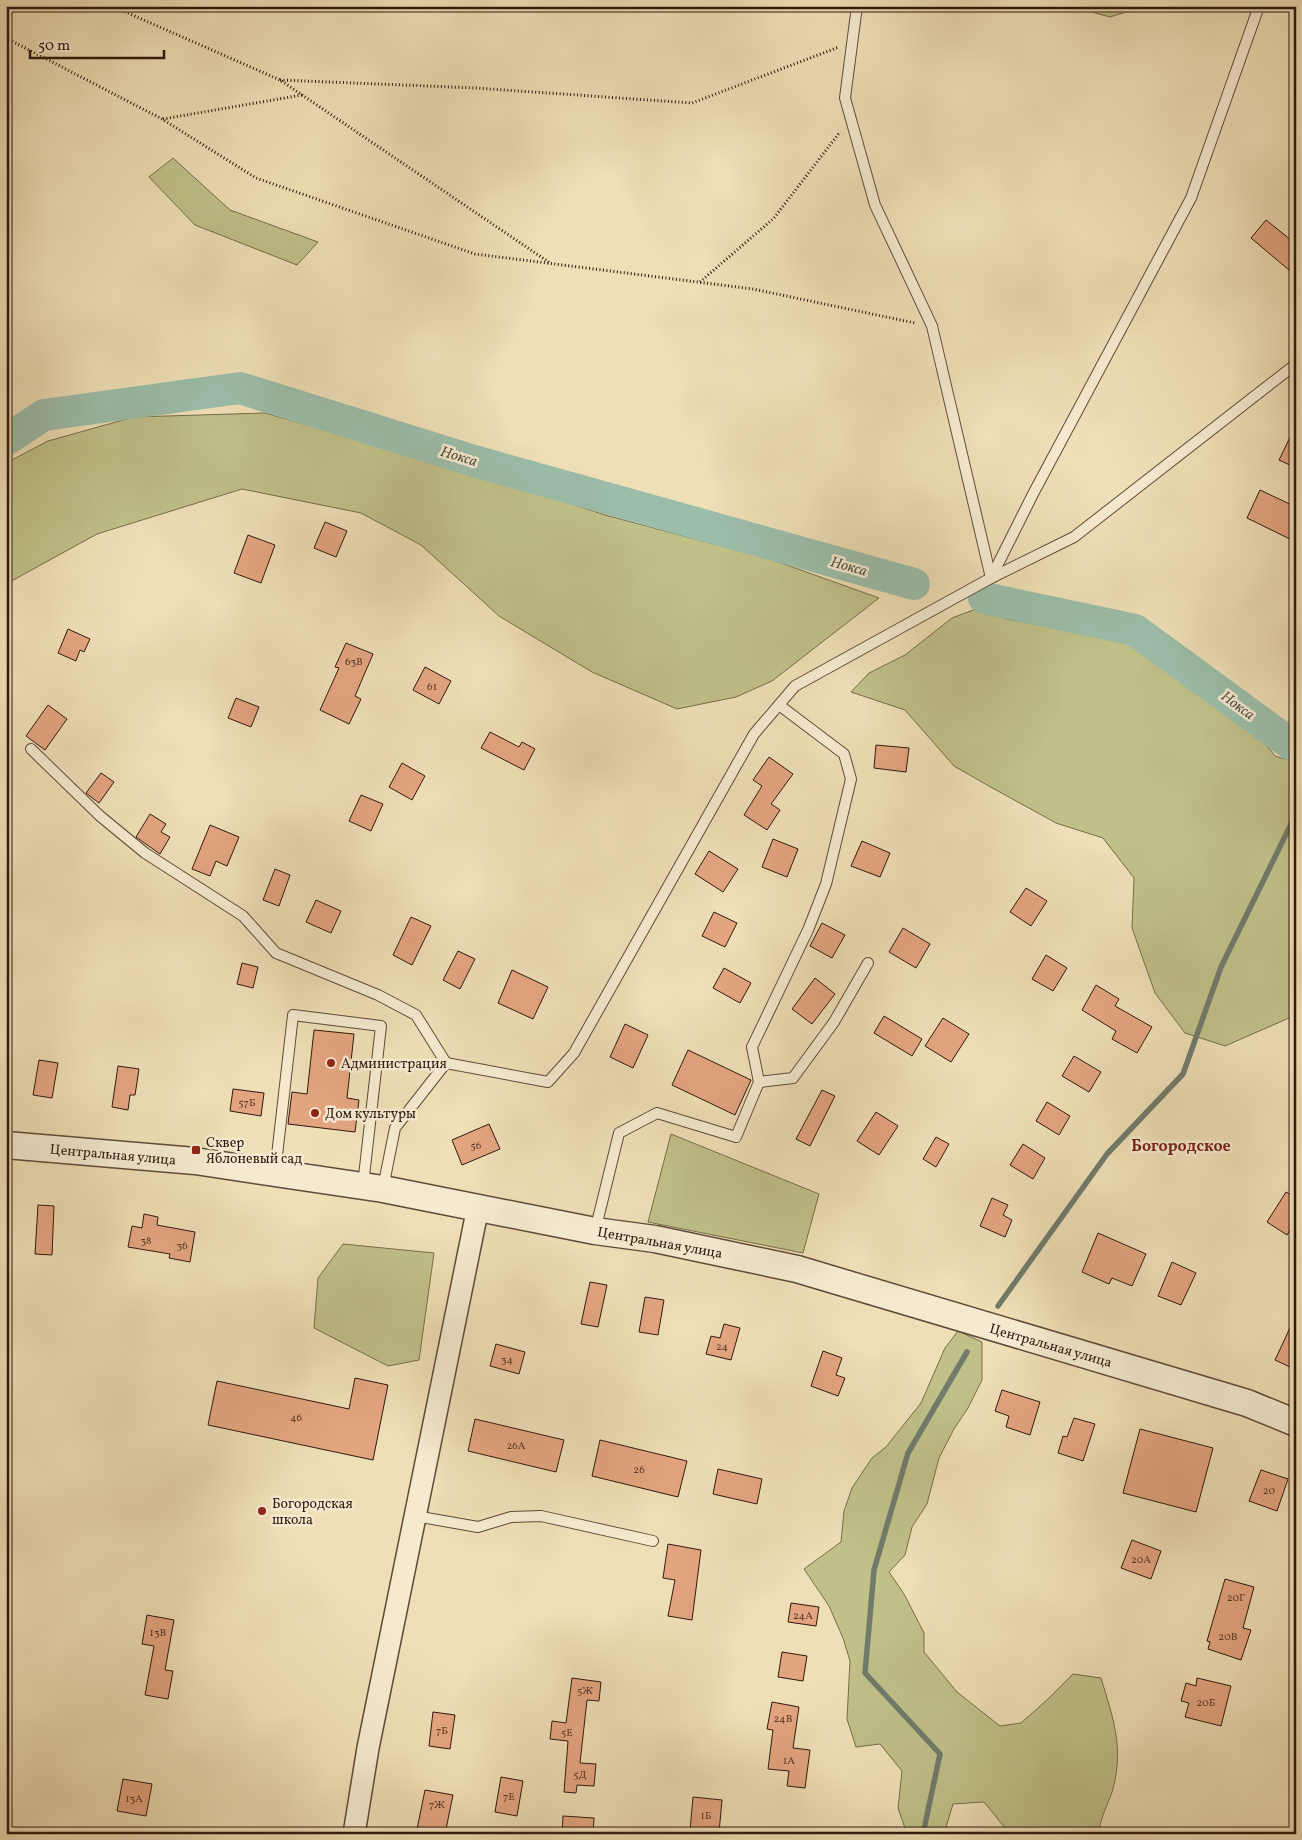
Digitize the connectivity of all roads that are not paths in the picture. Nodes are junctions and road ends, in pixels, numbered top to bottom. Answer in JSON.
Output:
{"nodes":[{"id":1,"x":857,"y":6,"type":"edge"},
{"id":2,"x":1259,"y":6,"type":"edge"},
{"id":3,"x":1296,"y":364,"type":"edge"},
{"id":4,"x":991,"y":578,"type":"junction"},
{"id":5,"x":779,"y":705,"type":"junction"},
{"id":6,"x":31,"y":749,"type":"dead end"},
{"id":7,"x":868,"y":963,"type":"dead end"},
{"id":8,"x":446,"y":1063,"type":"junction"},
{"id":9,"x":759,"y":1082,"type":"junction"},
{"id":10,"x":6,"y":1145,"type":"edge"},
{"id":11,"x":275,"y":1173,"type":"junction"},
{"id":12,"x":373,"y":1188,"type":"junction"},
{"id":13,"x":478,"y":1207,"type":"junction"},
{"id":14,"x":595,"y":1231,"type":"junction"},
{"id":15,"x":1296,"y":1423,"type":"edge"},
{"id":16,"x":415,"y":1516,"type":"junction"},
{"id":17,"x":653,"y":1541,"type":"dead end"},
{"id":18,"x":354,"y":1834,"type":"edge"}],
"edges":[{"from":1,"to":4,"type":"lane"},
{"from":2,"to":4,"type":"lane"},
{"from":3,"to":4,"type":"lane"},
{"from":4,"to":5,"type":"lane"},
{"from":5,"to":8,"type":"lane"},
{"from":5,"to":9,"type":"lane"},
{"from":6,"to":8,"type":"lane"},
{"from":7,"to":9,"type":"lane"},
{"from":8,"to":12,"type":"lane"},
{"from":9,"to":14,"type":"lane"},
{"from":10,"to":11,"type":"street","name":"Центральная улица"},
{"from":11,"to":12,"type":"street","name":"Центральная улица"},
{"from":11,"to":12,"type":"lane"},
{"from":12,"to":13,"type":"street","name":"Центральная улица"},
{"from":13,"to":14,"type":"street","name":"Центральная улица"},
{"from":13,"to":16,"type":"street"},
{"from":14,"to":15,"type":"street","name":"Центральная улица"},
{"from":16,"to":17,"type":"lane"},
{"from":16,"to":18,"type":"street"}]}
